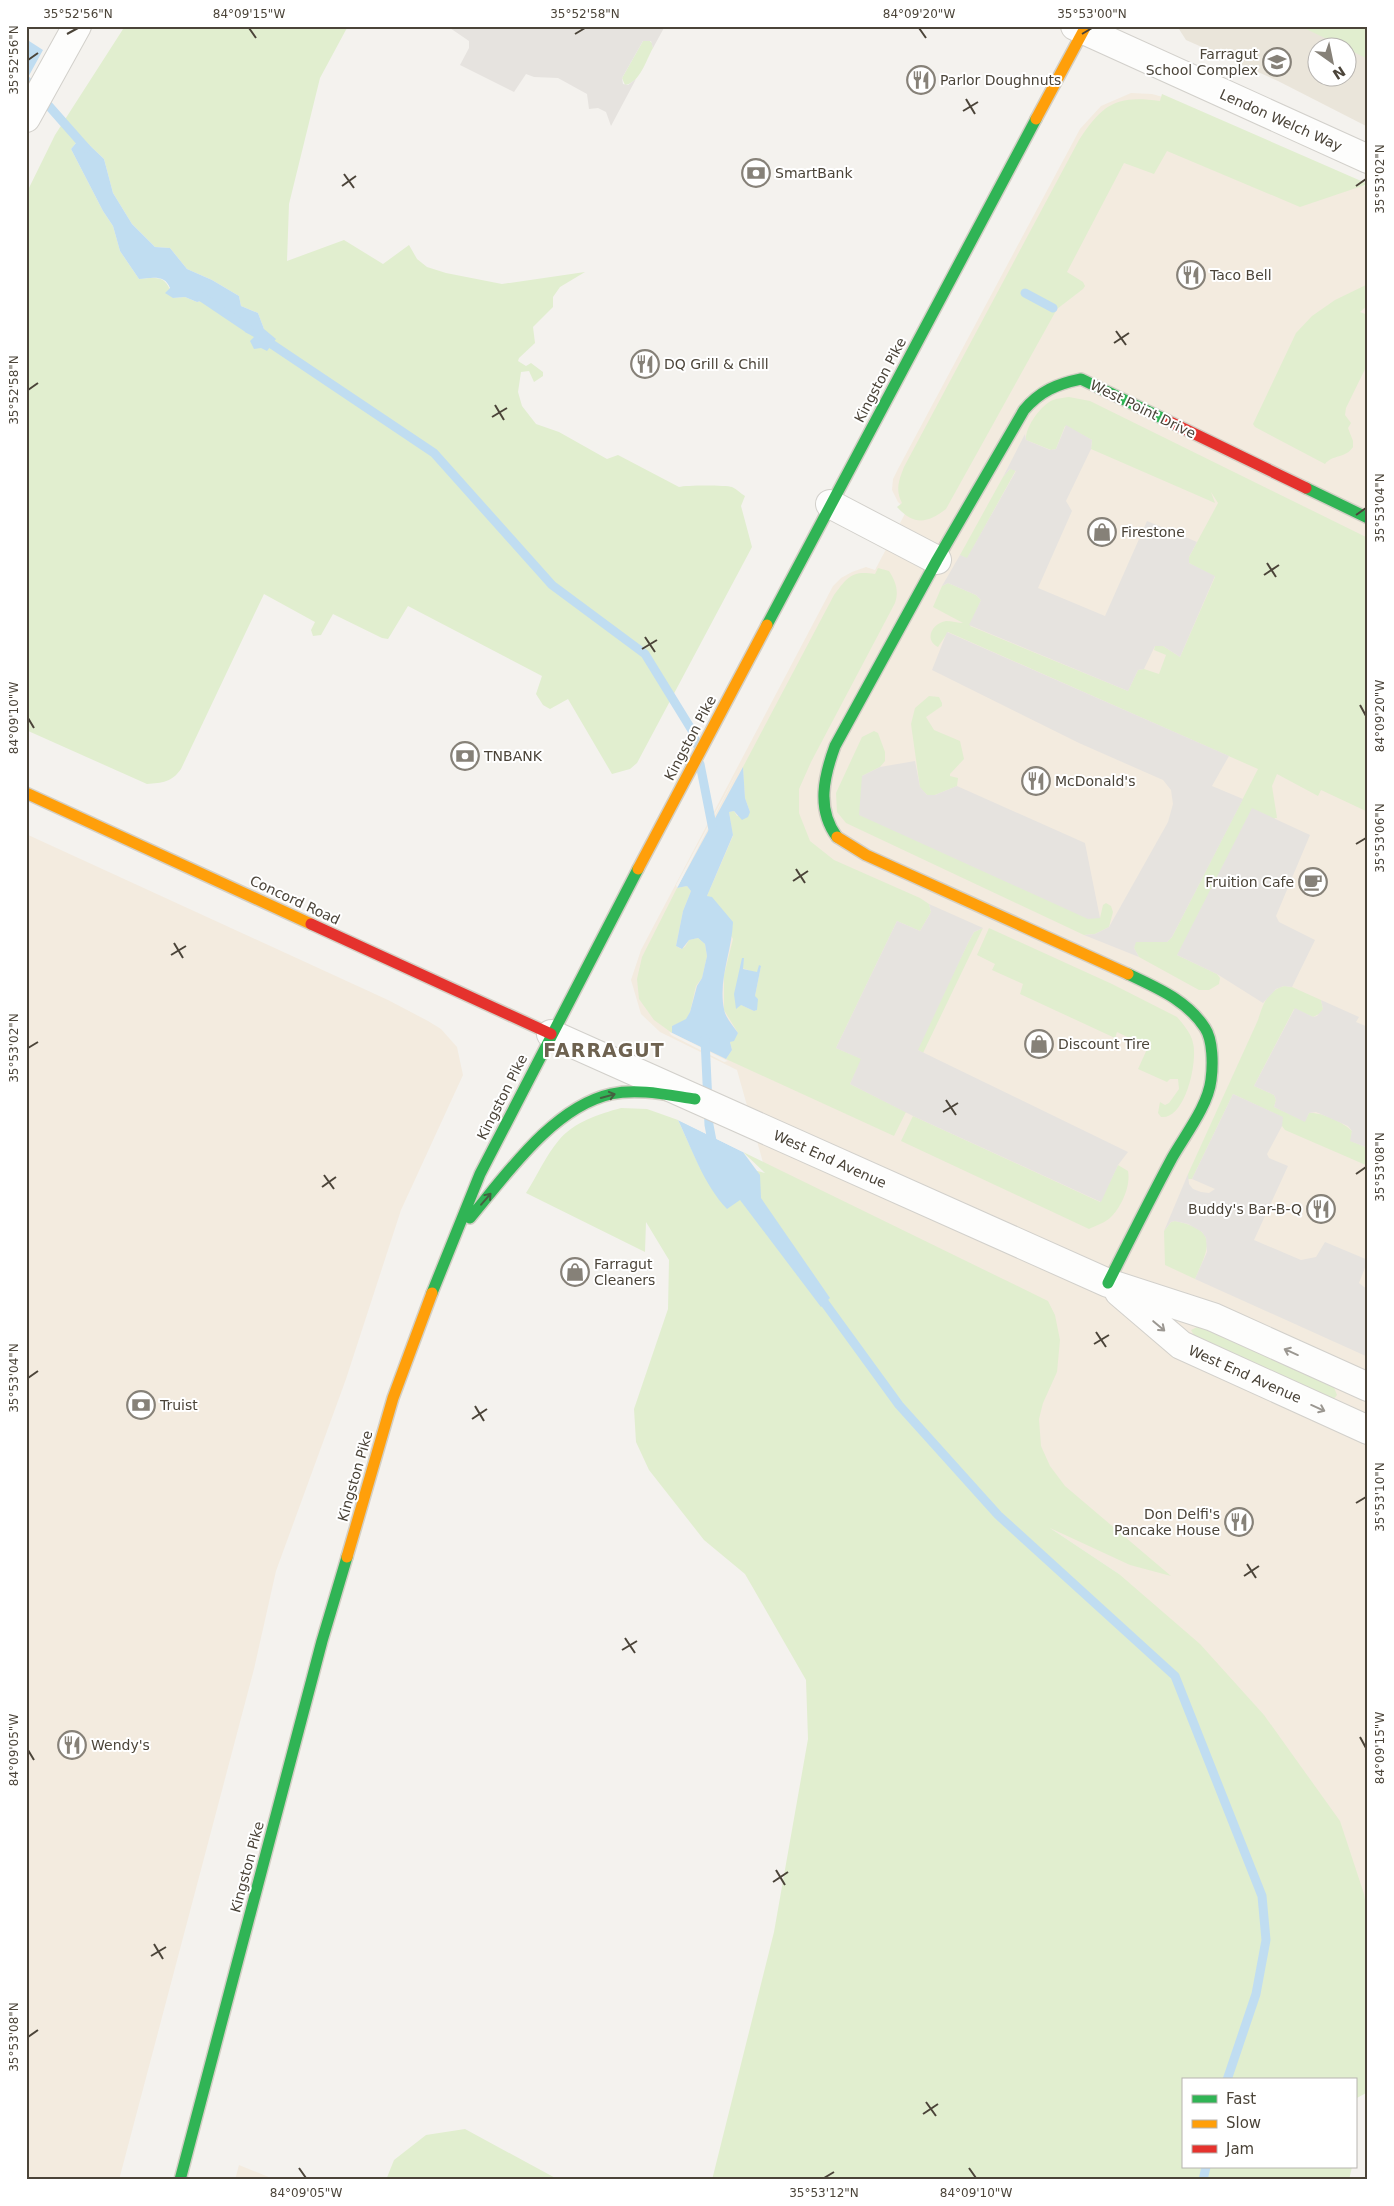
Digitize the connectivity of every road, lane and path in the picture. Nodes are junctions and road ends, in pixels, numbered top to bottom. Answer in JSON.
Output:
{"nodes":[{"id":1,"x":77,"y":26,"type":"edge"},
{"id":2,"x":1082,"y":28,"type":"edge"},
{"id":3,"x":26,"y":118,"type":"edge"},
{"id":4,"x":1368,"y":159,"type":"edge"},
{"id":5,"x":830,"y":504,"type":"junction"},
{"id":6,"x":1368,"y":518,"type":"edge"},
{"id":7,"x":938,"y":560,"type":"junction"},
{"id":8,"x":26,"y":793,"type":"edge"},
{"id":9,"x":551,"y":1034,"type":"junction"},
{"id":10,"x":687,"y":1096,"type":"junction"},
{"id":11,"x":454,"y":1236,"type":"junction"},
{"id":12,"x":1108,"y":1283,"type":"junction"},
{"id":13,"x":1368,"y":1387,"type":"edge"},
{"id":14,"x":1368,"y":1430,"type":"edge"},
{"id":15,"x":180,"y":2180,"type":"edge"}],
"edges":[{"from":1,"to":3,"type":"street"},
{"from":2,"to":4,"type":"street","name":"Lendon Welch Way"},
{"from":2,"to":5,"type":"main road","name":"Kingston Pike"},
{"from":5,"to":7,"type":"street"},
{"from":5,"to":9,"type":"main road","name":"Kingston Pike"},
{"from":6,"to":7,"type":"main road","name":"West Point Drive"},
{"from":7,"to":12,"type":"main road","name":"West Point Drive"},
{"from":8,"to":9,"type":"main road","name":"Concord Road"},
{"from":9,"to":10,"type":"street","name":"West End Avenue"},
{"from":9,"to":11,"type":"main road","name":"Kingston Pike"},
{"from":11,"to":10,"type":"main road","one_way":true},
{"from":10,"to":12,"type":"street","name":"West End Avenue"},
{"from":11,"to":15,"type":"main road","name":"Kingston Pike"},
{"from":13,"to":12,"type":"street","name":"West End Avenue","one_way":true},
{"from":12,"to":14,"type":"street","name":"West End Avenue","one_way":true}]}
